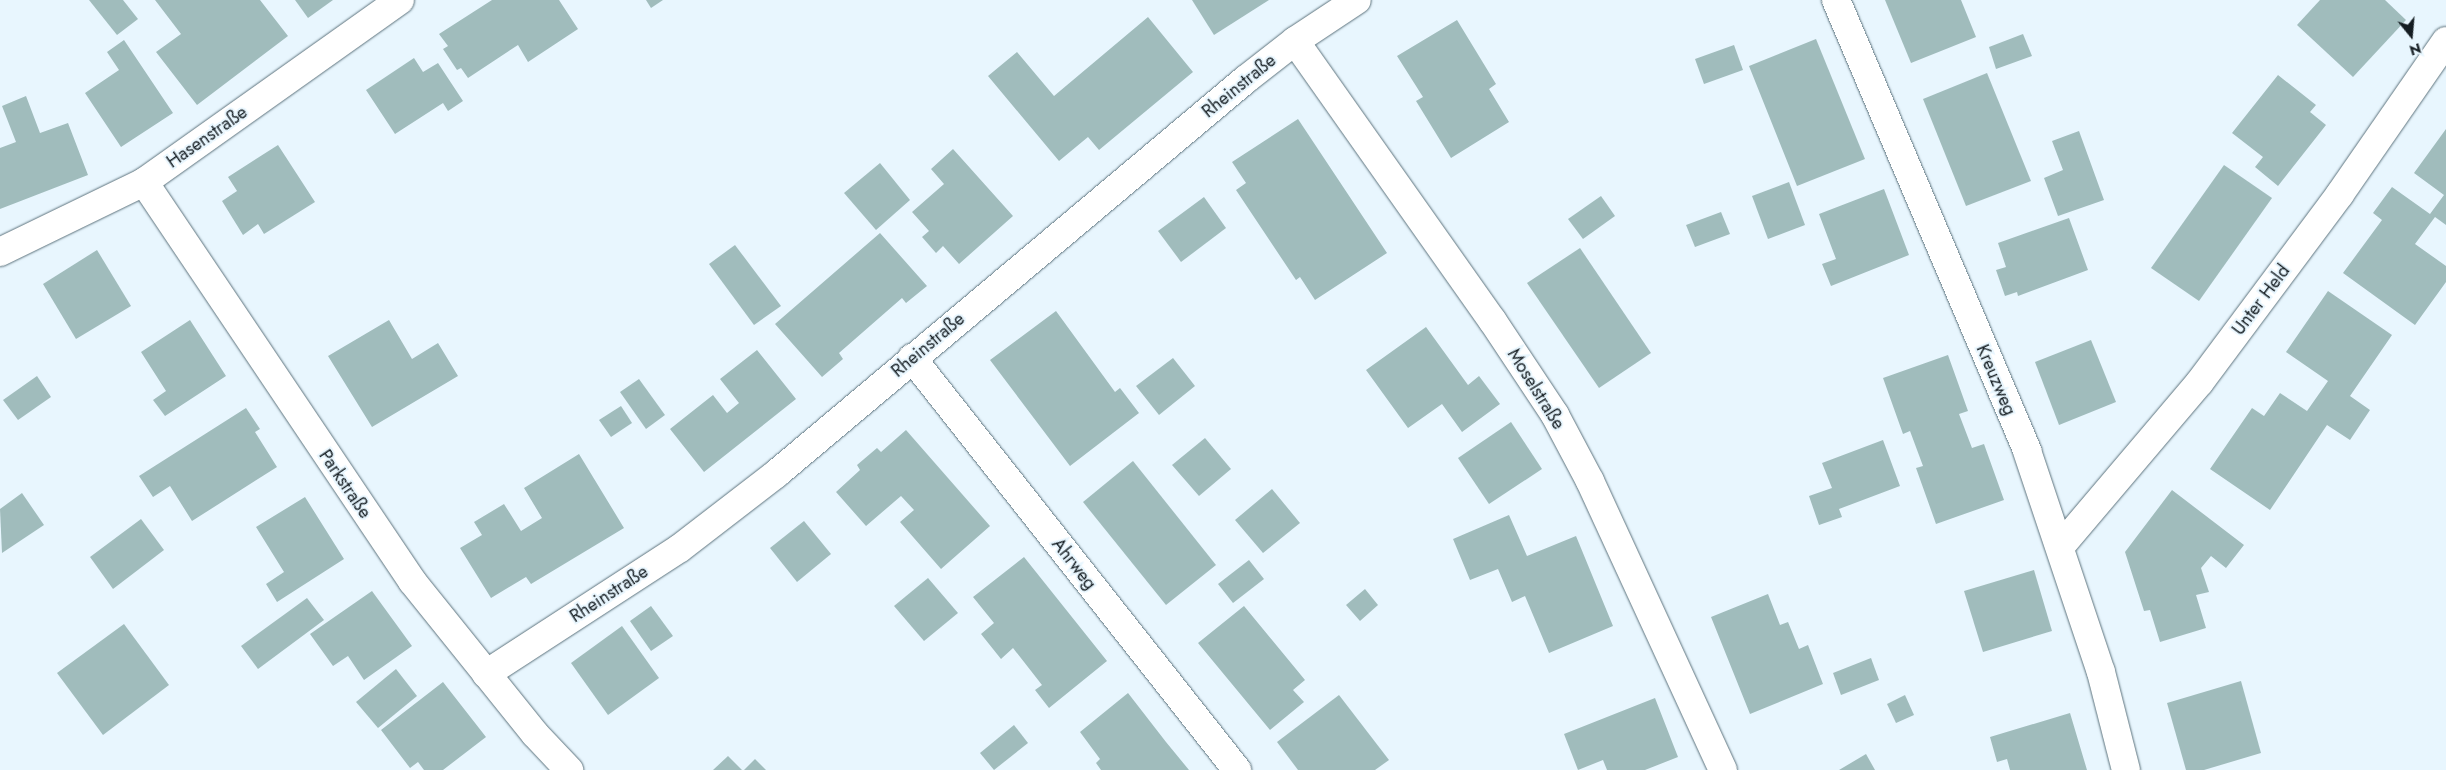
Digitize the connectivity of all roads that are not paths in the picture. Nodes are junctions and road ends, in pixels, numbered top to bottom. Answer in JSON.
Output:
{"nodes":[{"id":1,"x":400,"y":0,"type":"edge"},
{"id":2,"x":1357,"y":0,"type":"edge"},
{"id":3,"x":1836,"y":0,"type":"edge"},
{"id":4,"x":1295,"y":40,"type":"junction"},
{"id":5,"x":2446,"y":41,"type":"edge"},
{"id":6,"x":144,"y":182,"type":"junction"},
{"id":7,"x":0,"y":252,"type":"edge"},
{"id":8,"x":912,"y":358,"type":"junction"},
{"id":9,"x":2060,"y":547,"type":"junction"},
{"id":10,"x":486,"y":674,"type":"junction"},
{"id":11,"x":569,"y":770,"type":"edge"},
{"id":12,"x":1237,"y":770,"type":"edge"},
{"id":13,"x":1723,"y":770,"type":"edge"},
{"id":14,"x":2126,"y":770,"type":"edge"}],
"edges":[{"from":1,"to":6,"type":"street","name":"Hasenstraße"},
{"from":2,"to":4,"type":"street","name":"Rheinstraße"},
{"from":3,"to":9,"type":"street","name":"Kreuzweg"},
{"from":4,"to":8,"type":"street","name":"Rheinstraße"},
{"from":4,"to":13,"type":"street","name":"Moselstraße"},
{"from":5,"to":9,"type":"street","name":"Unter Held"},
{"from":6,"to":7,"type":"street","name":"Hasenstraße"},
{"from":6,"to":10,"type":"street","name":"Parkstraße"},
{"from":8,"to":10,"type":"street","name":"Rheinstraße"},
{"from":8,"to":12,"type":"street","name":"Ahrweg"},
{"from":9,"to":14,"type":"street","name":"Kreuzweg"},
{"from":10,"to":11,"type":"street","name":"Parkstraße"}]}
